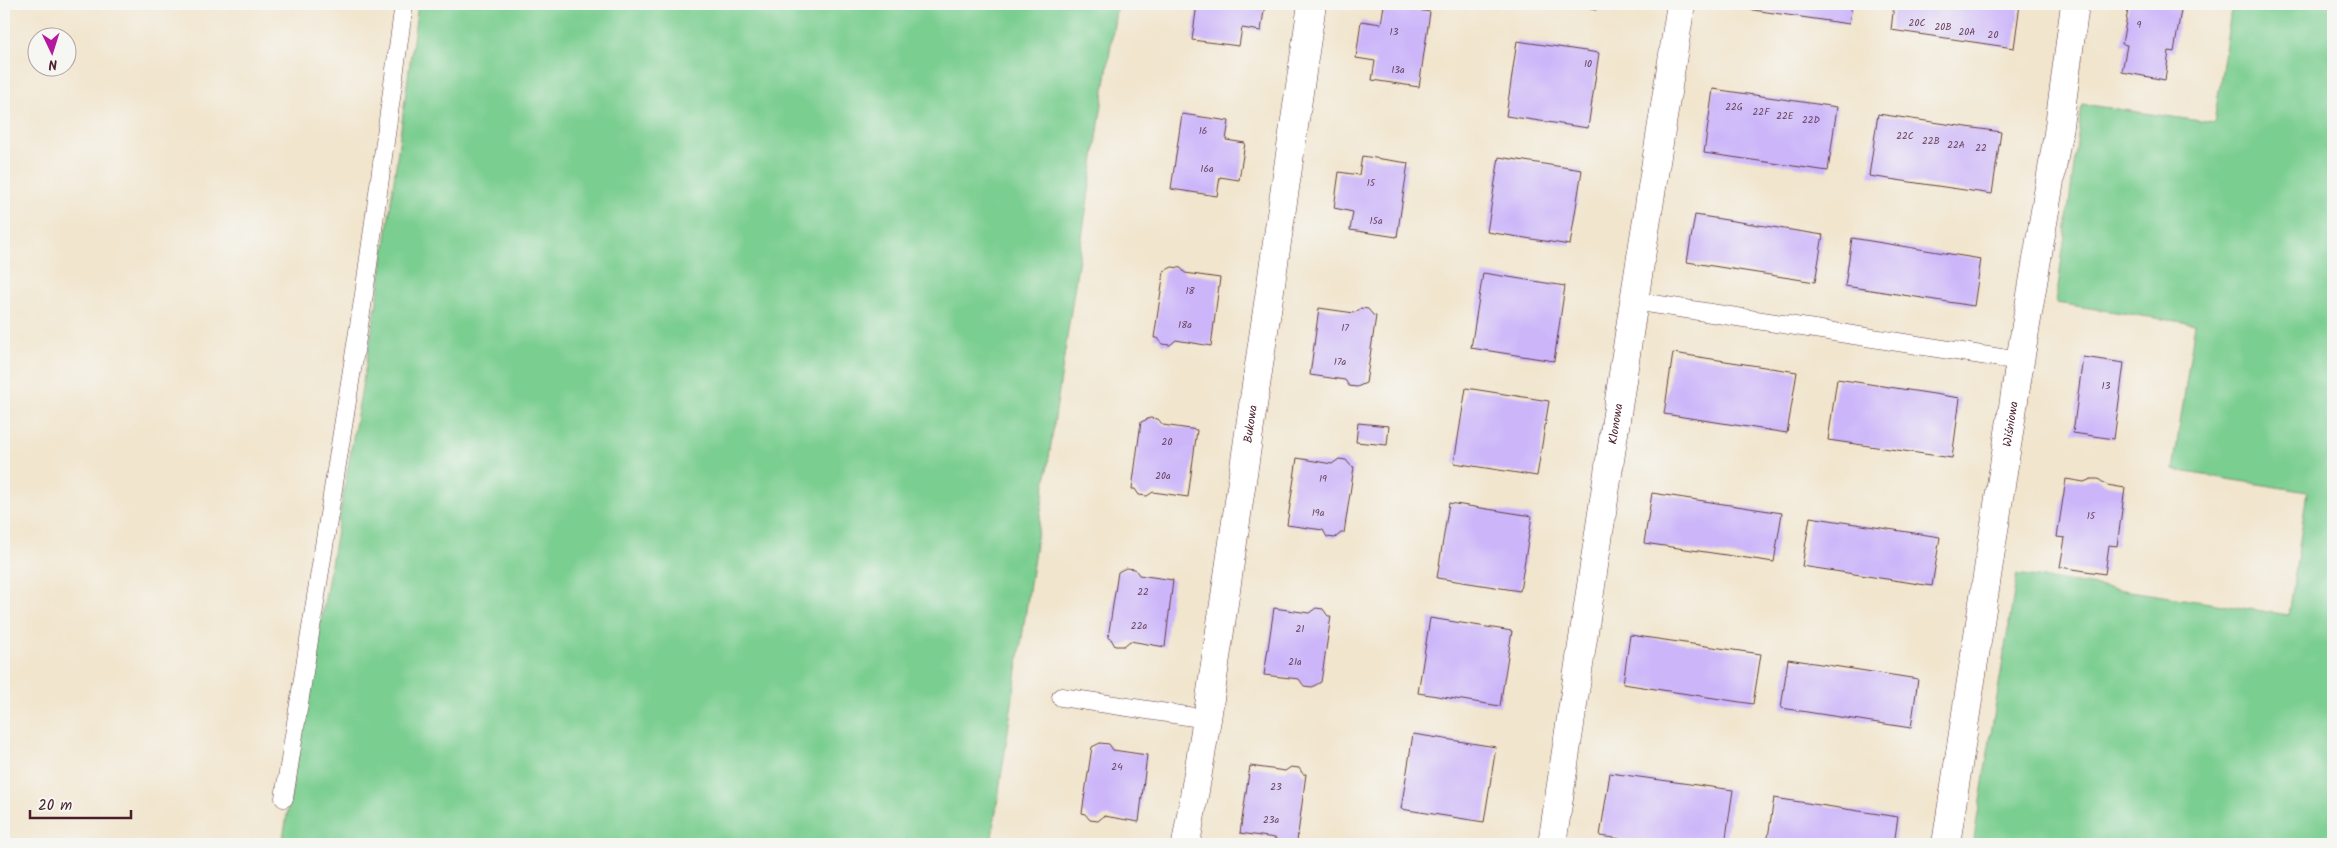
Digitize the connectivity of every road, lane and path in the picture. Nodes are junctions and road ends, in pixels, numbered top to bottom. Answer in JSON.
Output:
{"nodes":[{"id":1,"x":404,"y":4,"type":"edge"},
{"id":2,"x":1312,"y":4,"type":"edge"},
{"id":3,"x":1681,"y":4,"type":"edge"},
{"id":4,"x":2075,"y":4,"type":"edge"},
{"id":5,"x":1634,"y":301,"type":"junction"},
{"id":6,"x":2020,"y":361,"type":"junction"},
{"id":7,"x":1061,"y":697,"type":"dead end"},
{"id":8,"x":1207,"y":719,"type":"junction"},
{"id":9,"x":284,"y":798,"type":"dead end"},
{"id":10,"x":1186,"y":844,"type":"edge"},
{"id":11,"x":1552,"y":844,"type":"edge"},
{"id":12,"x":1946,"y":844,"type":"edge"}],
"edges":[{"from":1,"to":9,"type":"lane"},
{"from":2,"to":8,"type":"street","name":"Bukowa"},
{"from":3,"to":5,"type":"street","name":"Klonowa"},
{"from":4,"to":6,"type":"street","name":"Wiśniowa"},
{"from":5,"to":6,"type":"lane"},
{"from":5,"to":11,"type":"street","name":"Klonowa"},
{"from":6,"to":12,"type":"street","name":"Wiśniowa"},
{"from":7,"to":8,"type":"lane"},
{"from":8,"to":10,"type":"street","name":"Bukowa"}]}
